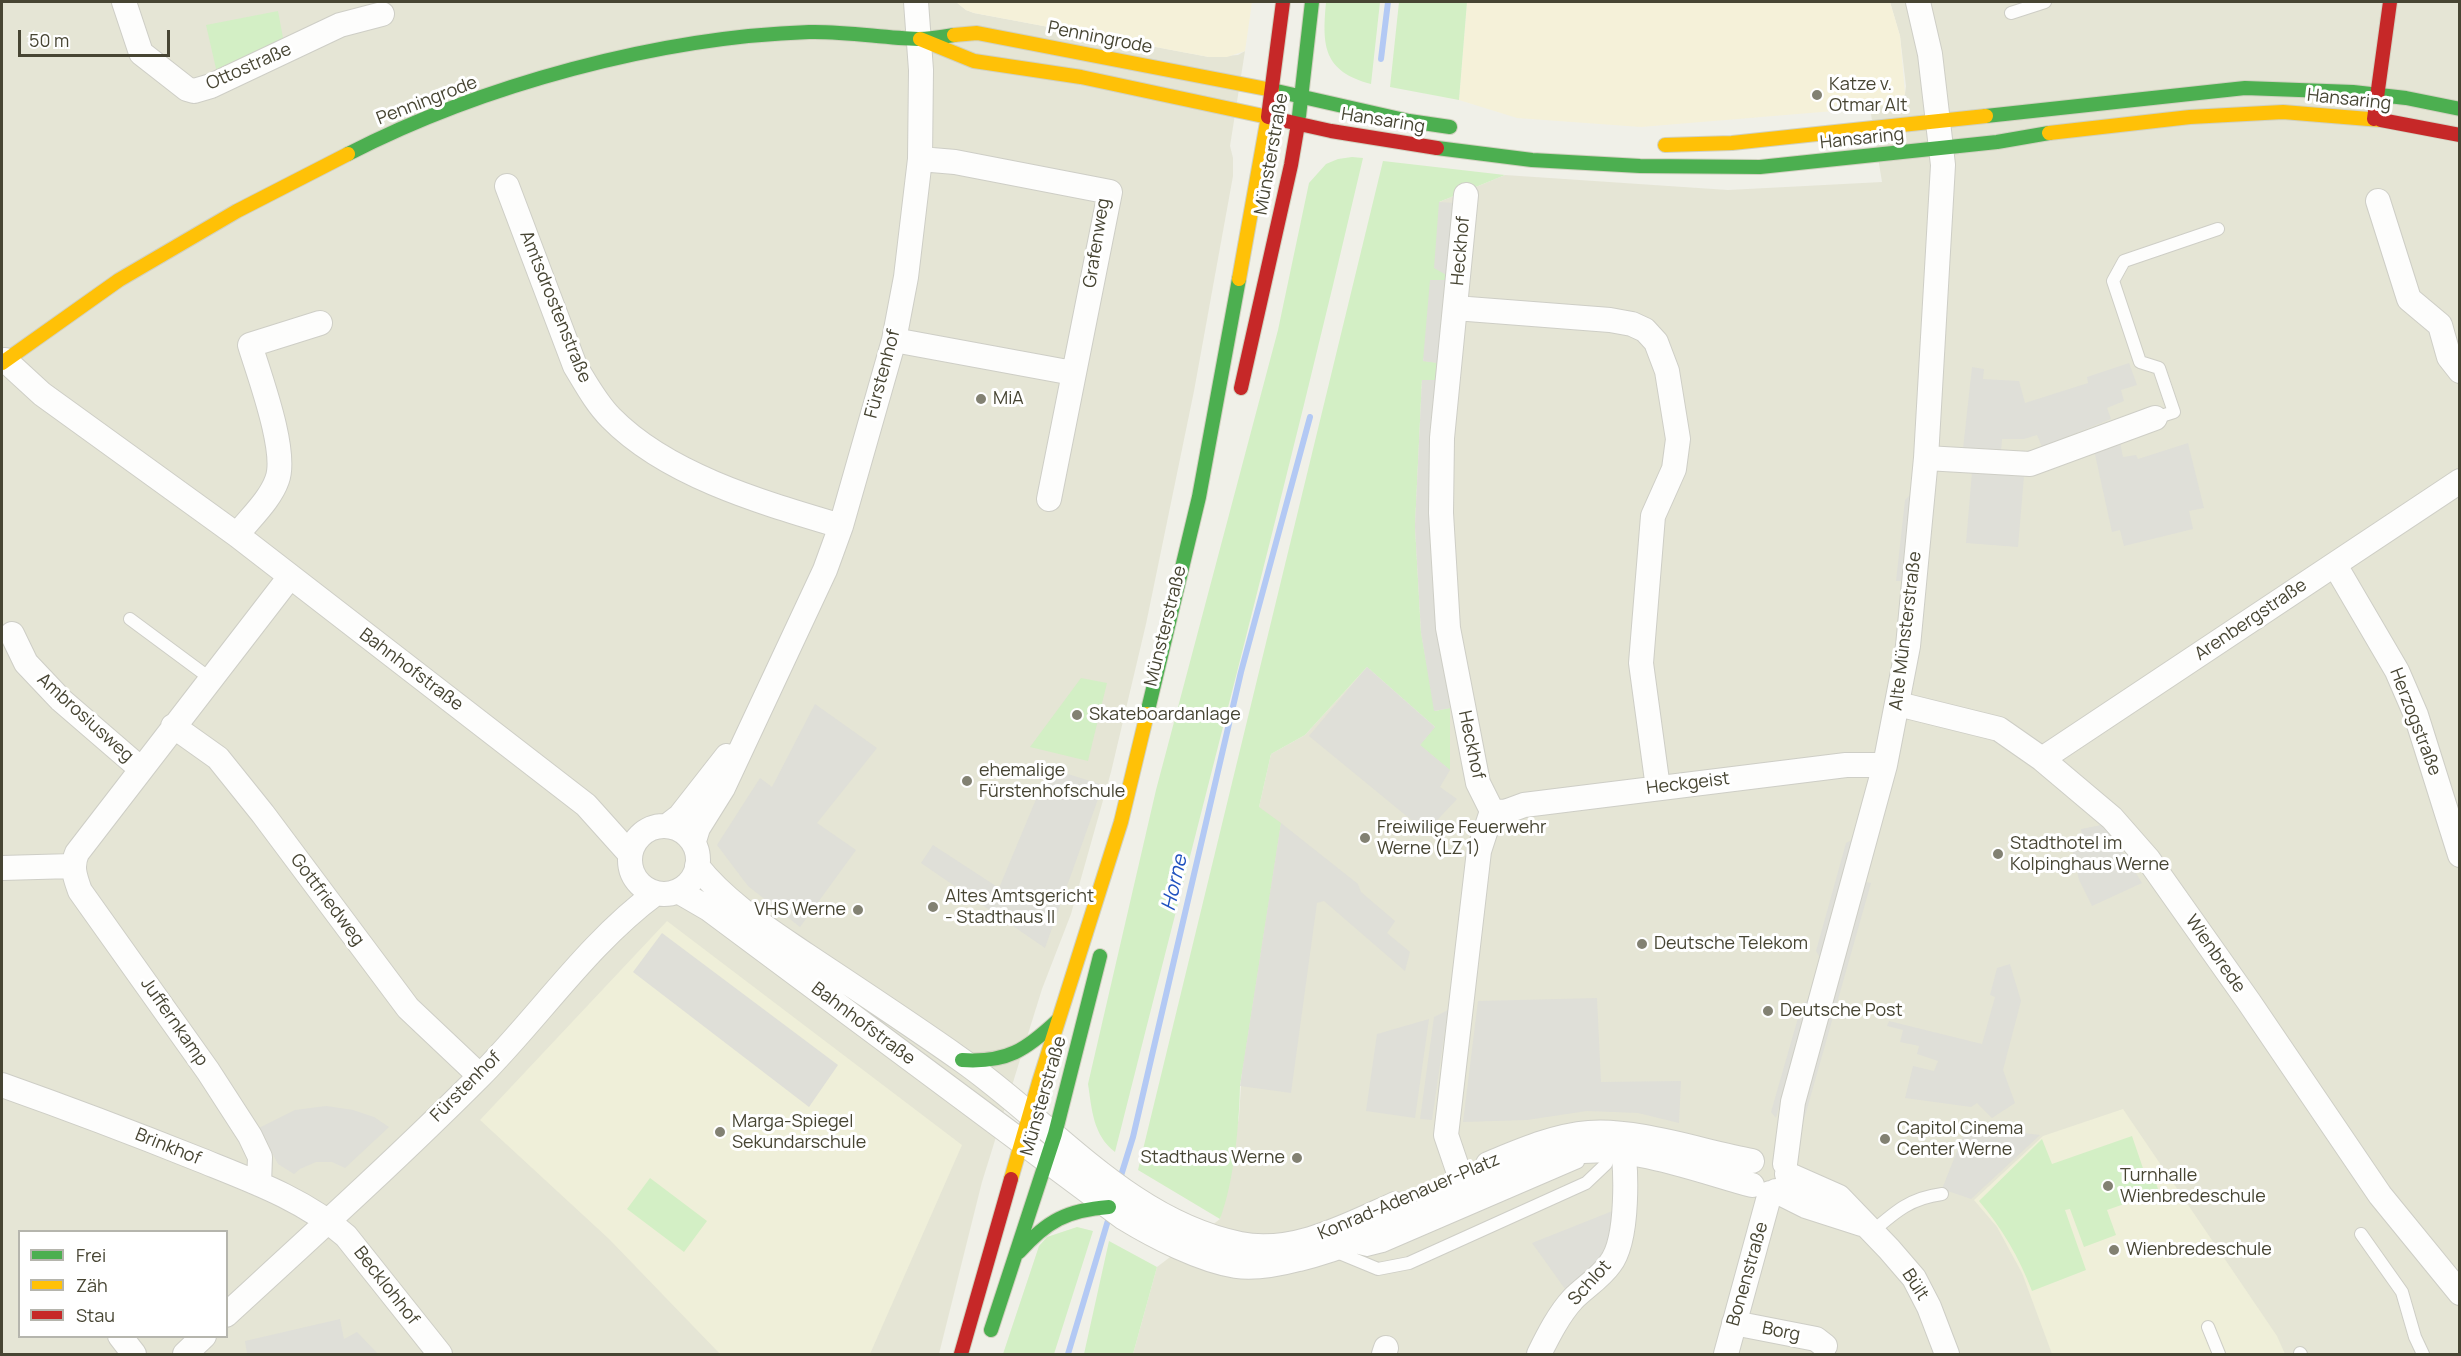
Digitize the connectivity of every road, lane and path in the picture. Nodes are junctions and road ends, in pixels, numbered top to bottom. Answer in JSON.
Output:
{"nodes":[{"id":1,"x":124,"y":2,"type":"edge"},
{"id":2,"x":915,"y":2,"type":"edge"},
{"id":3,"x":1283,"y":2,"type":"edge"},
{"id":4,"x":1312,"y":2,"type":"edge"},
{"id":5,"x":1918,"y":2,"type":"edge"},
{"id":6,"x":2045,"y":2,"type":"edge"},
{"id":7,"x":2390,"y":2,"type":"edge"},
{"id":8,"x":2011,"y":13,"type":"dead end"},
{"id":9,"x":382,"y":14,"type":"dead end"},
{"id":10,"x":920,"y":39,"type":"junction"},
{"id":11,"x":1272,"y":90,"type":"junction"},
{"id":12,"x":2376,"y":93,"type":"junction"},
{"id":13,"x":1301,"y":96,"type":"junction"},
{"id":14,"x":2460,"y":109,"type":"edge"},
{"id":15,"x":1268,"y":117,"type":"junction"},
{"id":16,"x":2374,"y":119,"type":"junction"},
{"id":17,"x":1939,"y":120,"type":"junction"},
{"id":18,"x":1298,"y":124,"type":"junction"},
{"id":19,"x":1466,"y":130,"type":"dead end"},
{"id":20,"x":2460,"y":135,"type":"edge"},
{"id":21,"x":1652,"y":146,"type":"dead end"},
{"id":22,"x":1942,"y":148,"type":"junction"},
{"id":23,"x":920,"y":159,"type":"junction"},
{"id":24,"x":507,"y":186,"type":"dead end"},
{"id":25,"x":1466,"y":195,"type":"dead end"},
{"id":26,"x":2378,"y":201,"type":"dead end"},
{"id":27,"x":2218,"y":229,"type":"dead end"},
{"id":28,"x":1455,"y":308,"type":"junction"},
{"id":29,"x":320,"y":323,"type":"dead end"},
{"id":30,"x":2450,"y":327,"type":"edge"},
{"id":31,"x":894,"y":340,"type":"junction"},
{"id":32,"x":3,"y":360,"type":"edge"},
{"id":33,"x":2460,"y":371,"type":"edge"},
{"id":34,"x":1073,"y":374,"type":"junction"},
{"id":35,"x":1237,"y":406,"type":"dead end"},
{"id":36,"x":2155,"y":418,"type":"joint"},
{"id":37,"x":1926,"y":458,"type":"junction"},
{"id":38,"x":2460,"y":481,"type":"edge"},
{"id":39,"x":1049,"y":500,"type":"dead end"},
{"id":40,"x":841,"y":526,"type":"junction"},
{"id":41,"x":237,"y":535,"type":"junction"},
{"id":42,"x":2336,"y":565,"type":"junction"},
{"id":43,"x":289,"y":578,"type":"junction"},
{"id":44,"x":130,"y":620,"type":"dead end"},
{"id":45,"x":12,"y":634,"type":"dead end"},
{"id":46,"x":210,"y":679,"type":"junction"},
{"id":47,"x":1898,"y":704,"type":"junction"},
{"id":48,"x":173,"y":726,"type":"junction"},
{"id":49,"x":751,"y":726,"type":"junction"},
{"id":50,"x":1157,"y":731,"type":"dead end"},
{"id":51,"x":2042,"y":759,"type":"junction"},
{"id":52,"x":1885,"y":765,"type":"junction"},
{"id":53,"x":141,"y":769,"type":"junction"},
{"id":54,"x":1658,"y":788,"type":"junction"},
{"id":55,"x":586,"y":805,"type":"junction"},
{"id":56,"x":1491,"y":811,"type":"junction"},
{"id":57,"x":657,"y":828,"type":"junction"},
{"id":58,"x":693,"y":842,"type":"junction"},
{"id":59,"x":1128,"y":846,"type":"dead end"},
{"id":60,"x":2460,"y":855,"type":"edge"},
{"id":61,"x":632,"y":865,"type":"junction"},
{"id":62,"x":73,"y":866,"type":"junction"},
{"id":63,"x":698,"y":866,"type":"junction"},
{"id":64,"x":2,"y":868,"type":"edge"},
{"id":65,"x":667,"y":892,"type":"junction"},
{"id":66,"x":596,"y":946,"type":"junction"},
{"id":67,"x":1103,"y":947,"type":"dead end"},
{"id":68,"x":1060,"y":1019,"type":"junction"},
{"id":69,"x":962,"y":1060,"type":"junction"},
{"id":70,"x":480,"y":1076,"type":"junction"},
{"id":71,"x":2,"y":1085,"type":"edge"},
{"id":72,"x":1030,"y":1113,"type":"junction"},
{"id":73,"x":1055,"y":1134,"type":"junction"},
{"id":74,"x":1022,"y":1143,"type":"junction"},
{"id":75,"x":1620,"y":1146,"type":"junction"},
{"id":76,"x":1045,"y":1161,"type":"junction"},
{"id":77,"x":1770,"y":1174,"type":"junction"},
{"id":78,"x":1460,"y":1176,"type":"junction"},
{"id":79,"x":259,"y":1184,"type":"junction"},
{"id":80,"x":1088,"y":1190,"type":"junction"},
{"id":81,"x":1942,"y":1194,"type":"dead end"},
{"id":82,"x":1122,"y":1207,"type":"junction"},
{"id":83,"x":329,"y":1221,"type":"junction"},
{"id":84,"x":1870,"y":1228,"type":"junction"},
{"id":85,"x":2361,"y":1234,"type":"dead end"},
{"id":86,"x":1287,"y":1245,"type":"junction"},
{"id":87,"x":1339,"y":1248,"type":"junction"},
{"id":88,"x":1013,"y":1259,"type":"junction"},
{"id":89,"x":2460,"y":1293,"type":"edge"},
{"id":90,"x":228,"y":1313,"type":"edge"},
{"id":91,"x":1734,"y":1323,"type":"junction"},
{"id":92,"x":2208,"y":1327,"type":"dead end"},
{"id":93,"x":122,"y":1338,"type":"edge"},
{"id":94,"x":202,"y":1338,"type":"edge"},
{"id":95,"x":986,"y":1346,"type":"dead end"},
{"id":96,"x":1825,"y":1346,"type":"dead end"},
{"id":97,"x":134,"y":1354,"type":"edge"},
{"id":98,"x":185,"y":1354,"type":"edge"},
{"id":99,"x":440,"y":1354,"type":"edge"},
{"id":100,"x":962,"y":1354,"type":"edge"},
{"id":101,"x":1539,"y":1354,"type":"edge"},
{"id":102,"x":1726,"y":1354,"type":"edge"},
{"id":103,"x":1947,"y":1354,"type":"edge"},
{"id":104,"x":2218,"y":1354,"type":"edge"},
{"id":105,"x":2423,"y":1354,"type":"edge"}],
"edges":[{"from":1,"to":9,"type":"street","name":"Ottostraße"},
{"from":2,"to":10,"type":"street","name":"Fürstenhof"},
{"from":3,"to":11,"type":"main road","name":"Münsterstraße"},
{"from":4,"to":13,"type":"main road","name":"Münsterstraße"},
{"from":5,"to":17,"type":"street","name":"Alte Münsterstraße"},
{"from":6,"to":8,"type":"lane"},
{"from":7,"to":12,"type":"main road"},
{"from":10,"to":11,"type":"main road","name":"Penningrode"},
{"from":10,"to":15,"type":"main road","name":"Penningrode"},
{"from":10,"to":23,"type":"street","name":"Fürstenhof"},
{"from":10,"to":32,"type":"main road","name":"Penningrode"},
{"from":11,"to":13,"type":"main road","name":"Hansaring"},
{"from":11,"to":15,"type":"main road","name":"Münsterstraße"},
{"from":12,"to":14,"type":"main road","name":"Hansaring"},
{"from":12,"to":16,"type":"main road"},
{"from":12,"to":17,"type":"main road","name":"Hansaring"},
{"from":13,"to":18,"type":"main road","name":"Münsterstraße"},
{"from":13,"to":19,"type":"main road","name":"Hansaring"},
{"from":15,"to":18,"type":"main road","name":"Hansaring"},
{"from":15,"to":68,"type":"main road","name":"Münsterstraße"},
{"from":16,"to":20,"type":"main road","name":"Hansaring"},
{"from":16,"to":22,"type":"main road","name":"Hansaring"},
{"from":17,"to":21,"type":"main road","name":"Hansaring"},
{"from":17,"to":22,"type":"street","name":"Alte Münsterstraße"},
{"from":18,"to":22,"type":"main road","name":"Hansaring"},
{"from":18,"to":35,"type":"main road","name":"Münsterstraße"},
{"from":22,"to":37,"type":"street","name":"Alte Münsterstraße"},
{"from":23,"to":31,"type":"street","name":"Fürstenhof"},
{"from":23,"to":34,"type":"street","name":"Grafenweg"},
{"from":24,"to":40,"type":"street","name":"Amtsdrostenstraße"},
{"from":25,"to":28,"type":"street","name":"Heckhof"},
{"from":26,"to":30,"type":"street"},
{"from":27,"to":36,"type":"lane"},
{"from":28,"to":54,"type":"street","name":"Heckhof"},
{"from":28,"to":56,"type":"street","name":"Heckhof"},
{"from":29,"to":41,"type":"street"},
{"from":30,"to":33,"type":"street"},
{"from":31,"to":34,"type":"street"},
{"from":31,"to":40,"type":"street","name":"Fürstenhof"},
{"from":32,"to":41,"type":"street","name":"Bahnhofstraße"},
{"from":34,"to":39,"type":"street","name":"Grafenweg"},
{"from":36,"to":37,"type":"street"},
{"from":37,"to":47,"type":"street","name":"Alte Münsterstraße"},
{"from":38,"to":42,"type":"street","name":"Arenbergstraße"},
{"from":40,"to":49,"type":"street","name":"Fürstenhof"},
{"from":41,"to":43,"type":"street","name":"Bahnhofstraße"},
{"from":42,"to":51,"type":"street","name":"Arenbergstraße"},
{"from":42,"to":60,"type":"street","name":"Herzogstraße"},
{"from":43,"to":46,"type":"street","name":"Ambrosiusweg"},
{"from":43,"to":55,"type":"street","name":"Bahnhofstraße"},
{"from":44,"to":46,"type":"lane"},
{"from":45,"to":53,"type":"street","name":"Ambrosiusweg"},
{"from":46,"to":48,"type":"street","name":"Ambrosiusweg"},
{"from":47,"to":51,"type":"street","name":"Wienbrede"},
{"from":47,"to":52,"type":"street","name":"Alte Münsterstraße"},
{"from":48,"to":53,"type":"street","name":"Ambrosiusweg"},
{"from":48,"to":70,"type":"street","name":"Gottfriedweg"},
{"from":49,"to":57,"type":"street","name":"Fürstenhof"},
{"from":49,"to":58,"type":"street","name":"Fürstenhof"},
{"from":50,"to":59,"type":"main road"},
{"from":51,"to":89,"type":"street","name":"Wienbrede"},
{"from":52,"to":54,"type":"street","name":"Heckgeist"},
{"from":52,"to":77,"type":"street","name":"Alte Münsterstraße"},
{"from":53,"to":62,"type":"street","name":"Ambrosiusweg"},
{"from":54,"to":56,"type":"street","name":"Heckgeist"},
{"from":55,"to":57,"type":"street","name":"Bahnhofstraße"},
{"from":55,"to":61,"type":"street","name":"Bahnhofstraße"},
{"from":56,"to":78,"type":"street"},
{"from":57,"to":58,"type":"street","name":"Bahnhofstraße"},
{"from":57,"to":61,"type":"street"},
{"from":58,"to":63,"type":"street","name":"Bahnhofstraße"},
{"from":61,"to":65,"type":"street","name":"Bahnhofstraße"},
{"from":61,"to":66,"type":"street","name":"Fürstenhof"},
{"from":62,"to":64,"type":"street"},
{"from":62,"to":79,"type":"street","name":"Juffernkamp"},
{"from":63,"to":65,"type":"street"},
{"from":63,"to":69,"type":"street","name":"Bahnhofstraße"},
{"from":65,"to":66,"type":"street","name":"Fürstenhof"},
{"from":65,"to":74,"type":"street","name":"Bahnhofstraße"},
{"from":66,"to":70,"type":"street","name":"Fürstenhof"},
{"from":67,"to":73,"type":"main road","name":"Münsterstraße"},
{"from":68,"to":69,"type":"main road"},
{"from":68,"to":72,"type":"main road","name":"Münsterstraße"},
{"from":69,"to":72,"type":"street","name":"Bahnhofstraße"},
{"from":70,"to":83,"type":"street","name":"Fürstenhof"},
{"from":71,"to":79,"type":"street","name":"Brinkhof"},
{"from":72,"to":73,"type":"street","name":"Konrad-Adenauer-Platz"},
{"from":72,"to":74,"type":"main road","name":"Münsterstraße"},
{"from":73,"to":76,"type":"main road","name":"Münsterstraße"},
{"from":73,"to":80,"type":"street","name":"Konrad-Adenauer-Platz"},
{"from":74,"to":76,"type":"street","name":"Bahnhofstraße"},
{"from":74,"to":100,"type":"main road","name":"Münsterstraße"},
{"from":75,"to":77,"type":"street","name":"Konrad-Adenauer-Platz"},
{"from":75,"to":77,"type":"street","name":"Konrad-Adenauer-Platz"},
{"from":75,"to":78,"type":"street","name":"Konrad-Adenauer-Platz"},
{"from":75,"to":87,"type":"street","name":"Konrad-Adenauer-Platz"},
{"from":75,"to":87,"type":"lane"},
{"from":75,"to":101,"type":"street","name":"Schlot"},
{"from":76,"to":80,"type":"street","name":"Konrad-Adenauer-Platz"},
{"from":76,"to":88,"type":"main road","name":"Münsterstraße"},
{"from":77,"to":84,"type":"street","name":"Bült"},
{"from":77,"to":91,"type":"street","name":"Bonenstraße"},
{"from":78,"to":86,"type":"street","name":"Konrad-Adenauer-Platz"},
{"from":79,"to":83,"type":"street","name":"Brinkhof"},
{"from":80,"to":82,"type":"street","name":"Konrad-Adenauer-Platz"},
{"from":80,"to":88,"type":"main road"},
{"from":81,"to":84,"type":"lane"},
{"from":82,"to":86,"type":"street","name":"Konrad-Adenauer-Platz"},
{"from":82,"to":87,"type":"street","name":"Konrad-Adenauer-Platz"},
{"from":83,"to":90,"type":"street","name":"Fürstenhof"},
{"from":83,"to":99,"type":"street","name":"Becklohhof"},
{"from":84,"to":103,"type":"street","name":"Bült"},
{"from":85,"to":105,"type":"lane"},
{"from":86,"to":87,"type":"lane"},
{"from":88,"to":95,"type":"main road","name":"Münsterstraße"},
{"from":91,"to":96,"type":"street","name":"Borg"},
{"from":91,"to":102,"type":"street","name":"Bonenstraße"},
{"from":92,"to":104,"type":"lane"},
{"from":93,"to":97,"type":"street"},
{"from":94,"to":98,"type":"street"}]}
